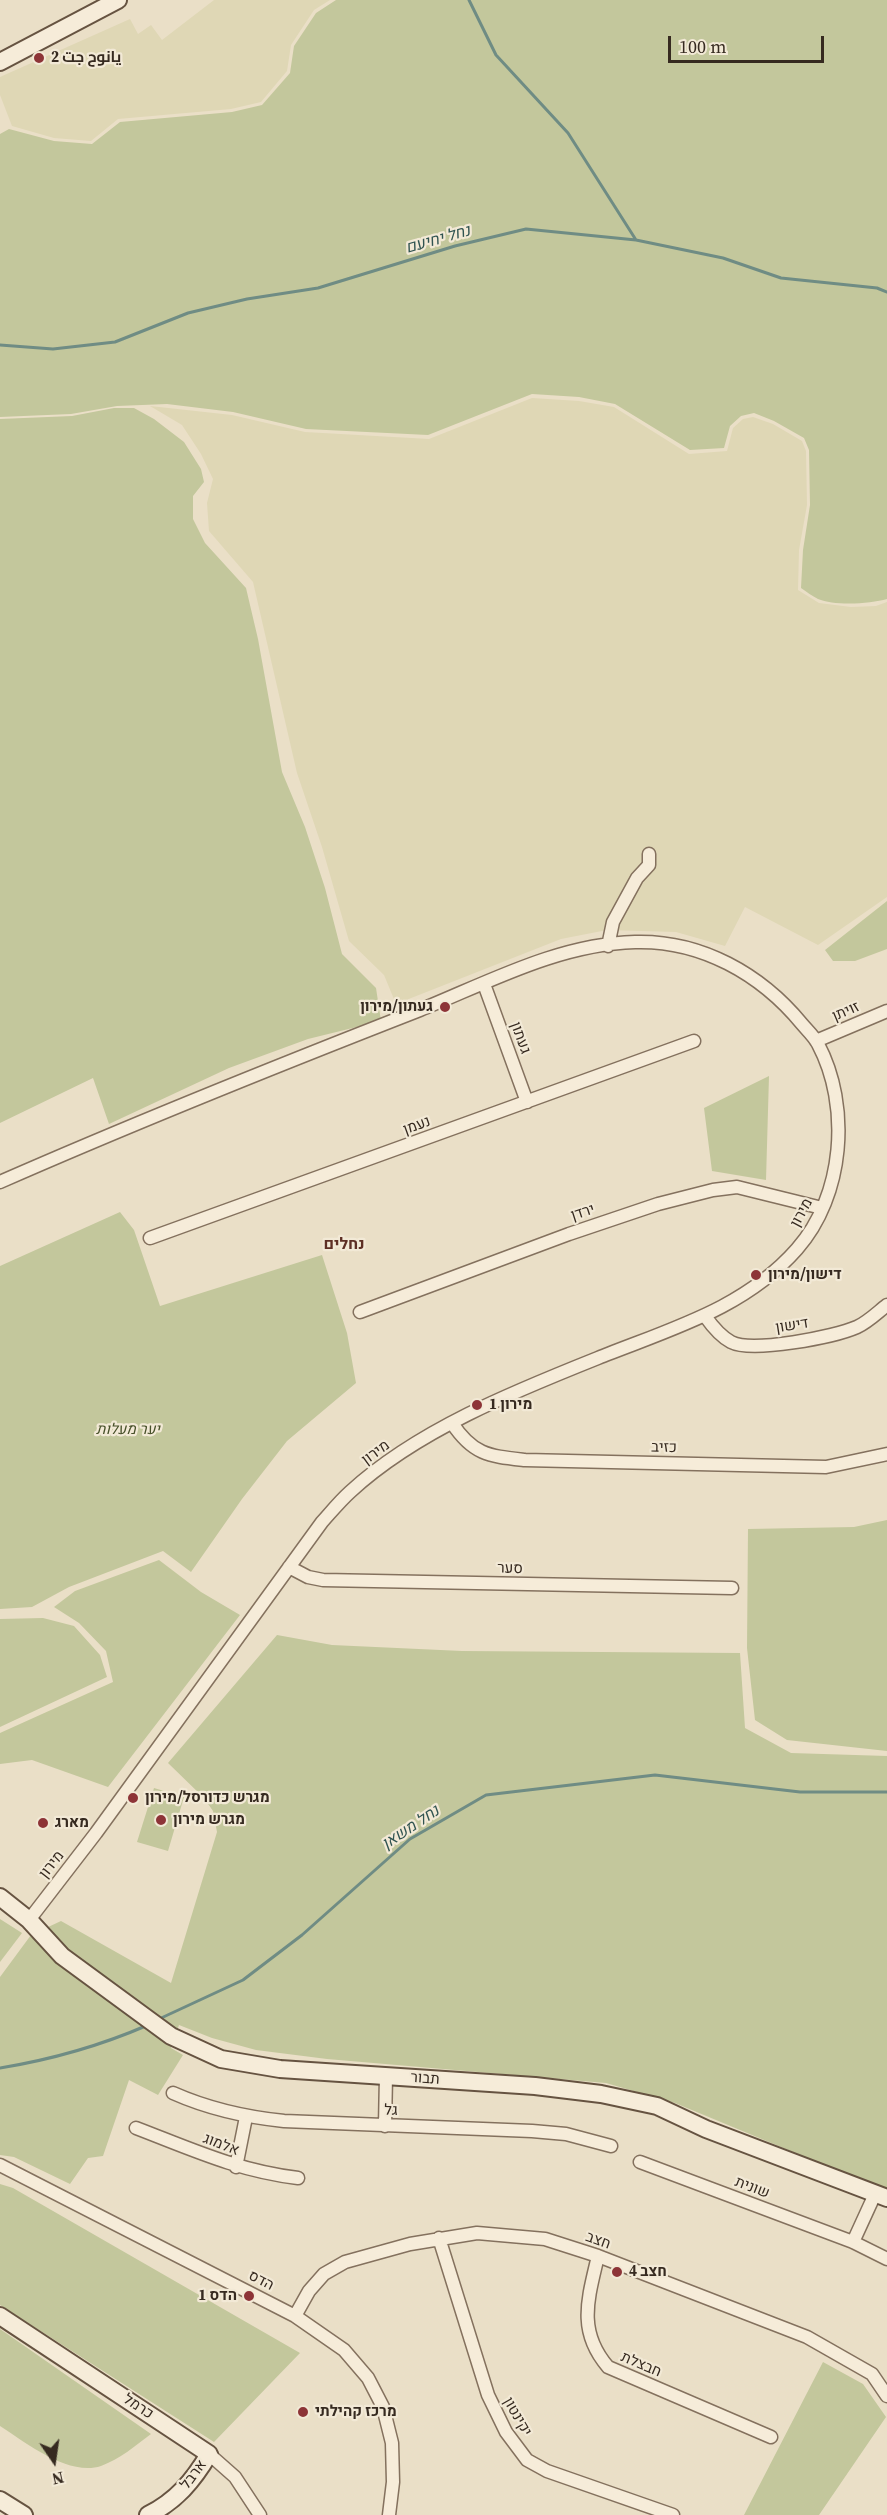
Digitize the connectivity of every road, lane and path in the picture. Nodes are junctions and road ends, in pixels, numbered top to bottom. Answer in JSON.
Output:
{"nodes":[{"id":1,"x":118,"y":0,"type":"edge"},
{"id":2,"x":0,"y":62,"type":"edge"},
{"id":3,"x":649,"y":854,"type":"dead end"},
{"id":4,"x":608,"y":946,"type":"junction"},
{"id":5,"x":484,"y":984,"type":"junction"},
{"id":6,"x":887,"y":1011,"type":"edge"},
{"id":7,"x":694,"y":1041,"type":"dead end"},
{"id":8,"x":816,"y":1041,"type":"junction"},
{"id":9,"x":527,"y":1102,"type":"junction"},
{"id":10,"x":0,"y":1182,"type":"edge"},
{"id":11,"x":822,"y":1208,"type":"junction"},
{"id":12,"x":150,"y":1238,"type":"dead end"},
{"id":13,"x":887,"y":1305,"type":"edge"},
{"id":14,"x":360,"y":1312,"type":"dead end"},
{"id":15,"x":705,"y":1316,"type":"junction"},
{"id":16,"x":452,"y":1423,"type":"junction"},
{"id":17,"x":887,"y":1454,"type":"edge"},
{"id":18,"x":290,"y":1568,"type":"junction"},
{"id":19,"x":732,"y":1588,"type":"dead end"},
{"id":20,"x":0,"y":1897,"type":"edge"},
{"id":21,"x":29,"y":1920,"type":"junction"},
{"id":22,"x":386,"y":2076,"type":"junction"},
{"id":23,"x":173,"y":2093,"type":"dead end"},
{"id":24,"x":246,"y":2117,"type":"junction"},
{"id":25,"x":384,"y":2126,"type":"junction"},
{"id":26,"x":136,"y":2128,"type":"dead end"},
{"id":27,"x":611,"y":2146,"type":"dead end"},
{"id":28,"x":640,"y":2162,"type":"dead end"},
{"id":29,"x":0,"y":2165,"type":"edge"},
{"id":30,"x":236,"y":2167,"type":"junction"},
{"id":31,"x":298,"y":2178,"type":"dead end"},
{"id":32,"x":881,"y":2196,"type":"edge"},
{"id":33,"x":439,"y":2238,"type":"junction"},
{"id":34,"x":853,"y":2242,"type":"junction"},
{"id":35,"x":598,"y":2256,"type":"junction"},
{"id":36,"x":887,"y":2259,"type":"edge"},
{"id":37,"x":0,"y":2316,"type":"edge"},
{"id":38,"x":295,"y":2316,"type":"junction"},
{"id":39,"x":887,"y":2396,"type":"edge"},
{"id":40,"x":771,"y":2437,"type":"dead end"},
{"id":41,"x":209,"y":2454,"type":"junction"},
{"id":42,"x":0,"y":2500,"type":"edge"},
{"id":43,"x":24,"y":2515,"type":"edge"},
{"id":44,"x":148,"y":2515,"type":"edge"},
{"id":45,"x":261,"y":2515,"type":"edge"},
{"id":46,"x":389,"y":2515,"type":"edge"},
{"id":47,"x":673,"y":2515,"type":"edge"}],
"edges":[{"from":1,"to":2,"type":"street"},
{"from":3,"to":4,"type":"street"},
{"from":4,"to":5,"type":"street","name":"מירון"},
{"from":4,"to":8,"type":"street","name":"מירון"},
{"from":5,"to":9,"type":"street","name":"געתון"},
{"from":5,"to":10,"type":"street","name":"מירון"},
{"from":6,"to":8,"type":"street","name":"זויתן"},
{"from":7,"to":9,"type":"street","name":"נעמן"},
{"from":8,"to":11,"type":"street","name":"מירון"},
{"from":9,"to":12,"type":"street","name":"נעמן"},
{"from":11,"to":14,"type":"street","name":"ירדן"},
{"from":11,"to":15,"type":"street","name":"מירון"},
{"from":13,"to":15,"type":"street","name":"דישון"},
{"from":15,"to":16,"type":"street","name":"מירון"},
{"from":16,"to":17,"type":"street","name":"כזיב"},
{"from":16,"to":18,"type":"street","name":"מירון"},
{"from":18,"to":19,"type":"street","name":"סער"},
{"from":18,"to":21,"type":"street","name":"מירון"},
{"from":20,"to":21,"type":"street","name":"תבור"},
{"from":21,"to":22,"type":"street","name":"תבור"},
{"from":22,"to":25,"type":"street"},
{"from":22,"to":32,"type":"street","name":"תבור"},
{"from":23,"to":24,"type":"street","name":"גל"},
{"from":24,"to":25,"type":"street","name":"גל"},
{"from":24,"to":30,"type":"street"},
{"from":25,"to":27,"type":"street","name":"גל"},
{"from":26,"to":30,"type":"street","name":"אלמוג"},
{"from":28,"to":34,"type":"street","name":"שונית"},
{"from":29,"to":38,"type":"street","name":"הדס"},
{"from":30,"to":31,"type":"street","name":"אלמוג"},
{"from":32,"to":34,"type":"street"},
{"from":33,"to":35,"type":"street","name":"חצב"},
{"from":33,"to":38,"type":"street","name":"חצב"},
{"from":33,"to":47,"type":"street","name":"יקינטון"},
{"from":34,"to":36,"type":"street","name":"שונית"},
{"from":35,"to":39,"type":"street","name":"חצב"},
{"from":35,"to":40,"type":"street","name":"חבצלת"},
{"from":37,"to":41,"type":"street","name":"כרמל"},
{"from":38,"to":46,"type":"street","name":"הדס"},
{"from":41,"to":44,"type":"street","name":"ארבל"},
{"from":41,"to":45,"type":"street","name":"כרמל"},
{"from":42,"to":43,"type":"street"}]}
